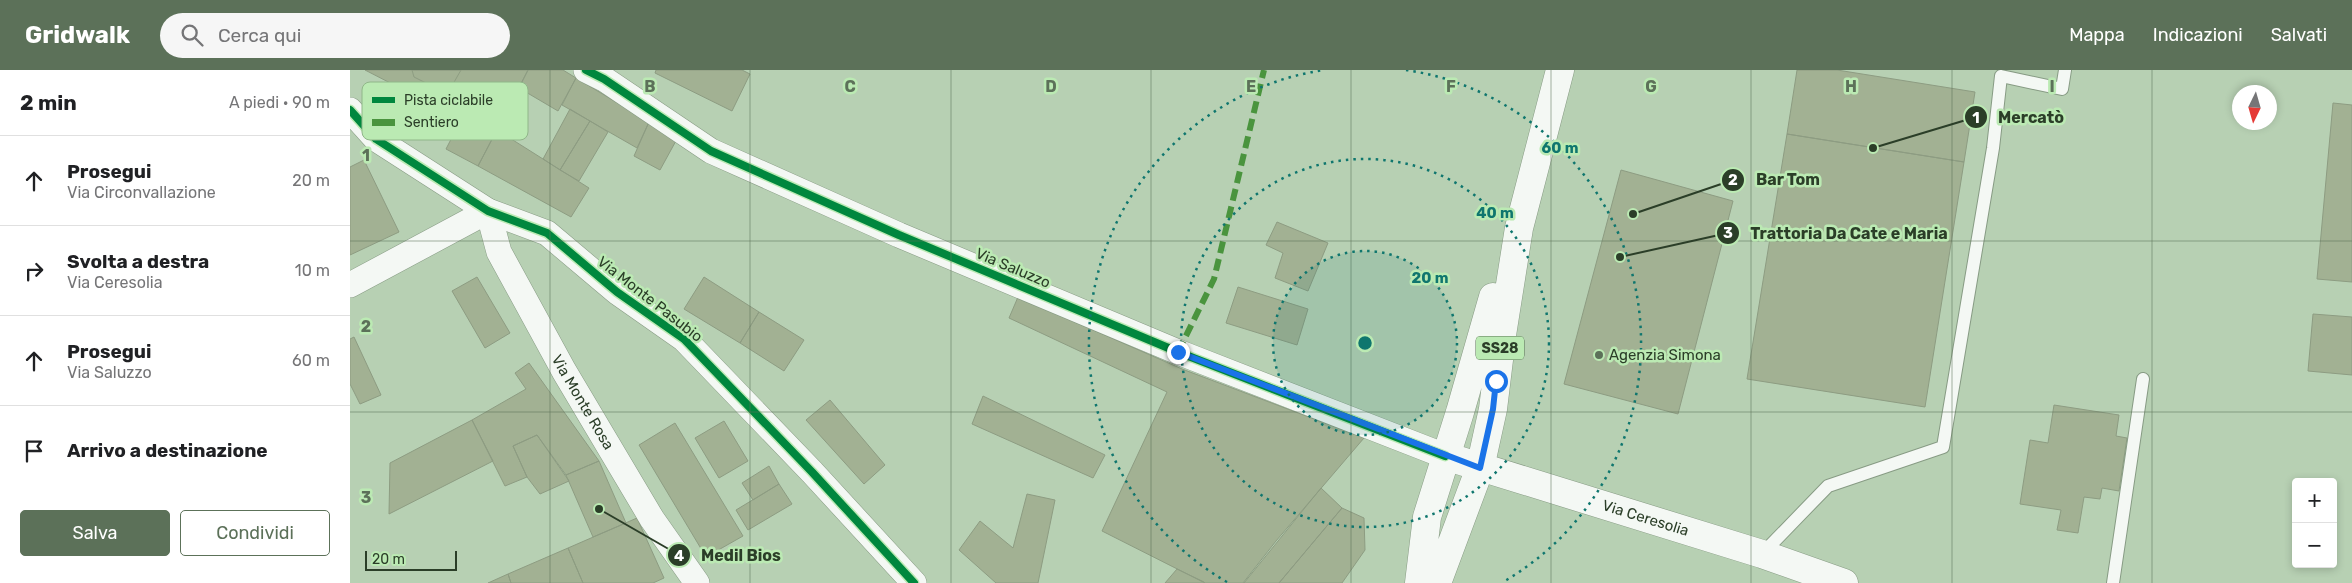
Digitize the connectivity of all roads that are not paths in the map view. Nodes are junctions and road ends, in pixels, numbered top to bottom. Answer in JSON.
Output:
{"nodes":[{"id":1,"x":586,"y":70,"type":"edge"},
{"id":2,"x":1560,"y":70,"type":"edge"},
{"id":3,"x":2065,"y":70,"type":"edge"},
{"id":4,"x":350,"y":110,"type":"edge"},
{"id":5,"x":362,"y":123,"type":"edge"},
{"id":6,"x":378,"y":140,"type":"edge"},
{"id":7,"x":488,"y":211,"type":"junction"},
{"id":8,"x":1519,"y":228,"type":"junction"},
{"id":9,"x":350,"y":285,"type":"edge"},
{"id":10,"x":2143,"y":379,"type":"dead end"},
{"id":11,"x":1446,"y":456,"type":"junction"},
{"id":12,"x":1480,"y":468,"type":"junction"},
{"id":13,"x":1762,"y":554,"type":"junction"},
{"id":14,"x":697,"y":583,"type":"edge"},
{"id":15,"x":914,"y":583,"type":"edge"},
{"id":16,"x":1420,"y":583,"type":"edge"},
{"id":17,"x":1437,"y":583,"type":"edge"},
{"id":18,"x":1844,"y":583,"type":"edge"},
{"id":19,"x":2113,"y":583,"type":"edge"}],
"edges":[{"from":1,"to":11,"type":"street","name":"Via Saluzzo"},
{"from":2,"to":8,"type":"main road","number":"SS28"},
{"from":3,"to":13,"type":"lane"},
{"from":4,"to":5,"type":"street","name":"Via Monte Pasubio"},
{"from":6,"to":7,"type":"street","name":"Via Monte Pasubio"},
{"from":7,"to":9,"type":"street"},
{"from":7,"to":14,"type":"street","name":"Via Monte Rosa"},
{"from":7,"to":15,"type":"street","name":"Via Monte Pasubio"},
{"from":8,"to":11,"type":"main road","number":"SS28"},
{"from":8,"to":12,"type":"main road","number":"SS28"},
{"from":10,"to":19,"type":"lane"},
{"from":11,"to":12,"type":"main road","name":"Via Ceresolia"},
{"from":11,"to":16,"type":"main road","number":"SS28"},
{"from":12,"to":13,"type":"main road","name":"Via Ceresolia"},
{"from":12,"to":17,"type":"main road","number":"SS28"},
{"from":13,"to":18,"type":"main road","name":"Via Ceresolia"}]}
